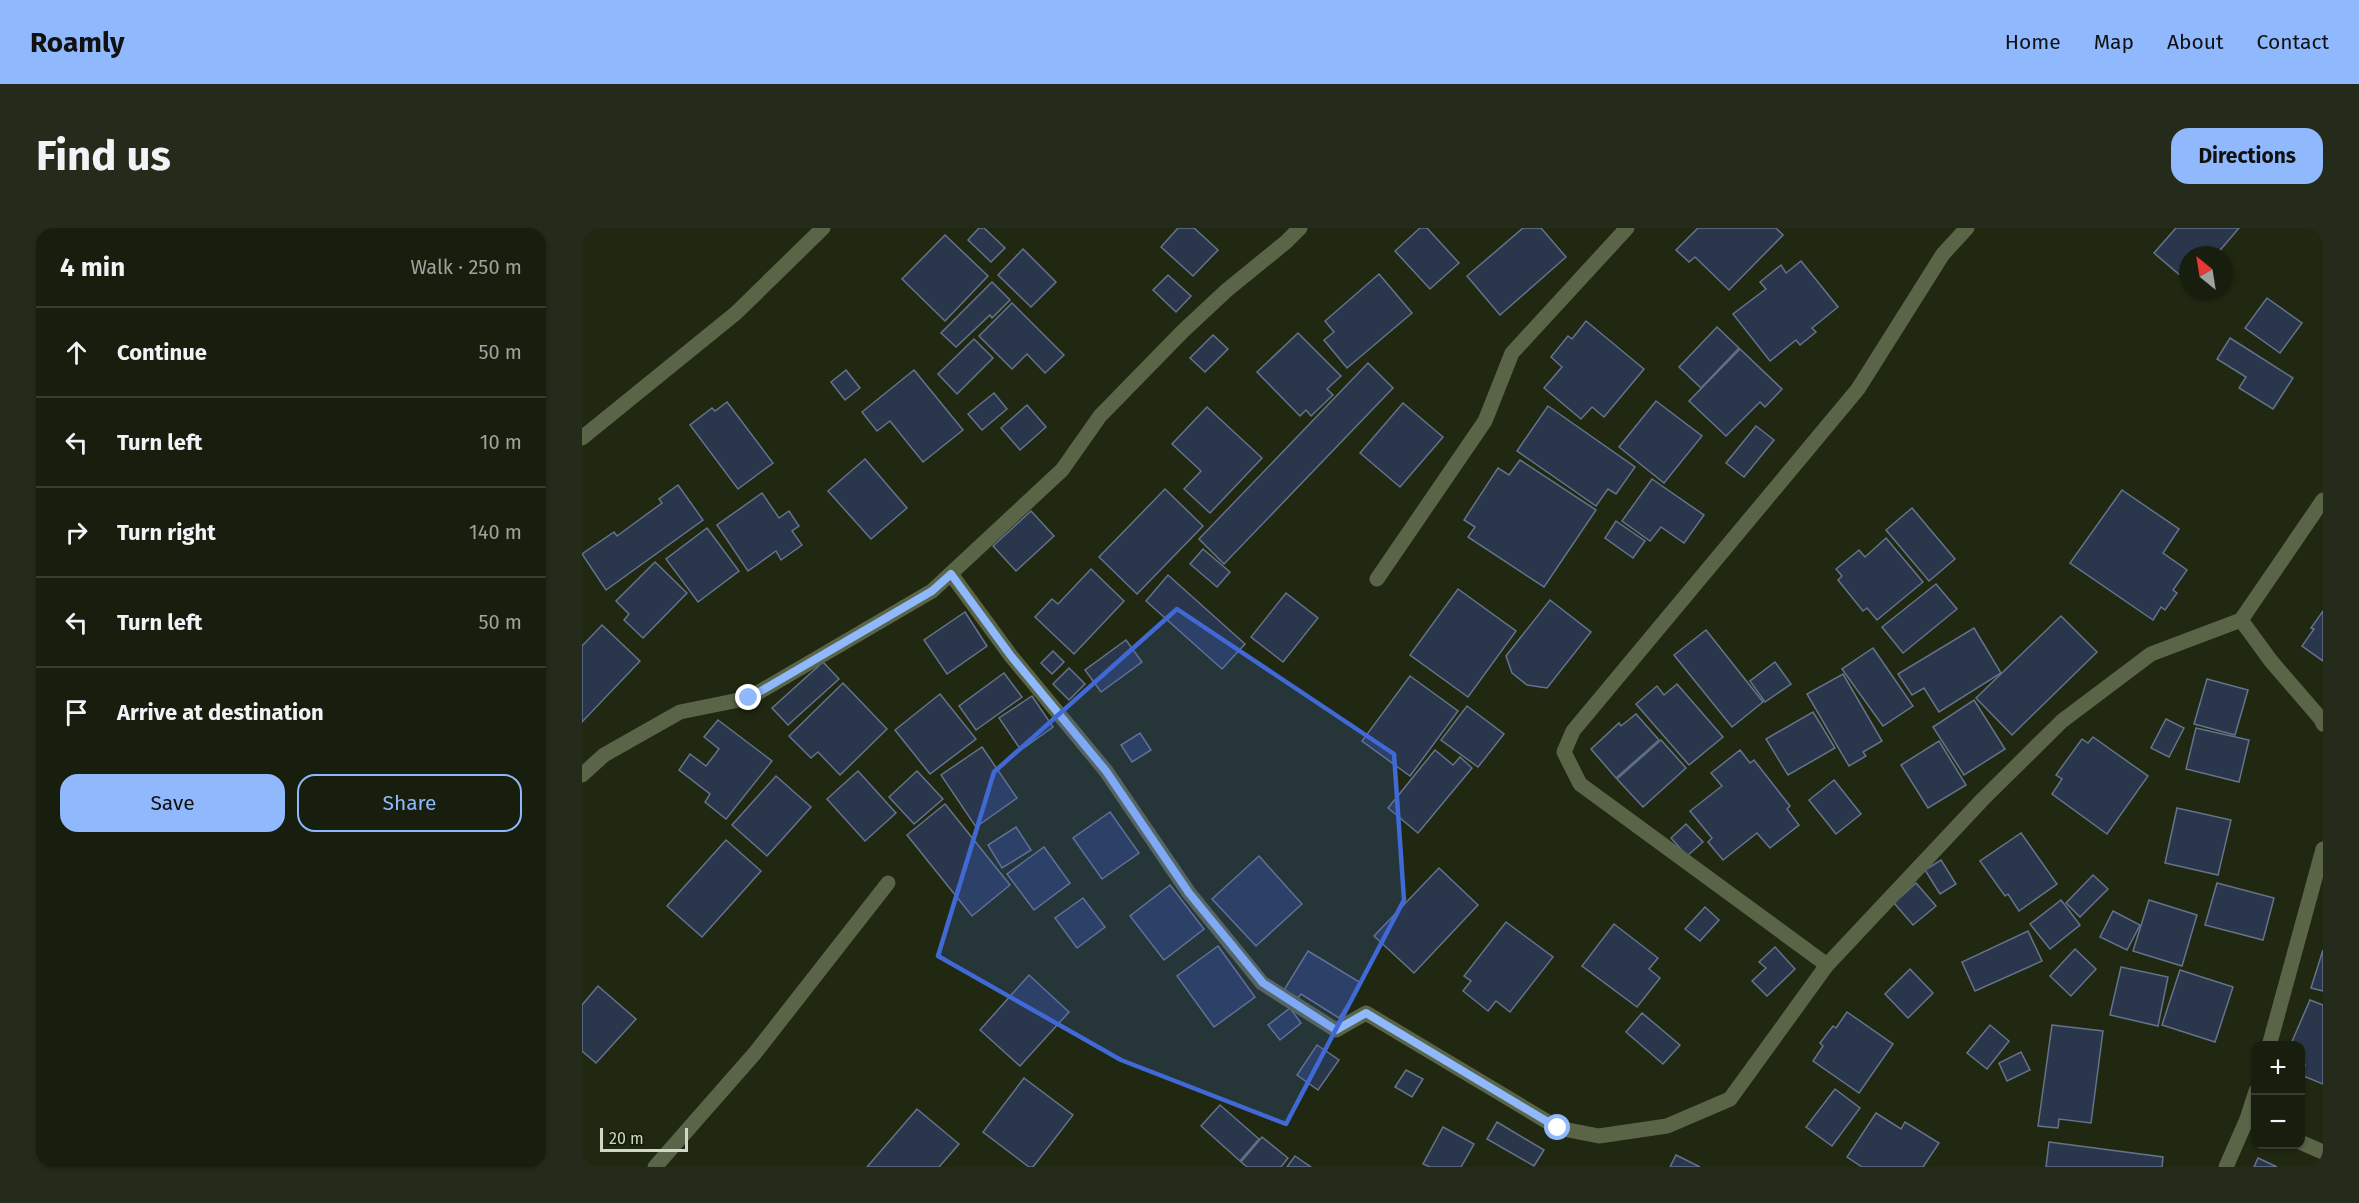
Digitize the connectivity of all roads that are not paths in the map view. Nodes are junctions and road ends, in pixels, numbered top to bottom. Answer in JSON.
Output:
{"nodes":[{"id":1,"x":823,"y":228,"type":"edge"},
{"id":2,"x":1300,"y":228,"type":"edge"},
{"id":3,"x":1628,"y":228,"type":"edge"},
{"id":4,"x":1967,"y":228,"type":"edge"},
{"id":5,"x":583,"y":436,"type":"edge"},
{"id":6,"x":2323,"y":500,"type":"edge"},
{"id":7,"x":951,"y":574,"type":"junction"},
{"id":8,"x":1377,"y":579,"type":"dead end"},
{"id":9,"x":2241,"y":620,"type":"junction"},
{"id":10,"x":2323,"y":724,"type":"edge"},
{"id":11,"x":582,"y":775,"type":"edge"},
{"id":12,"x":2323,"y":849,"type":"edge"},
{"id":13,"x":888,"y":882,"type":"dead end"},
{"id":14,"x":1827,"y":965,"type":"junction"},
{"id":15,"x":2270,"y":1041,"type":"edge"},
{"id":16,"x":2251,"y":1121,"type":"edge"},
{"id":17,"x":2305,"y":1144,"type":"edge"},
{"id":18,"x":2323,"y":1152,"type":"edge"},
{"id":19,"x":655,"y":1167,"type":"edge"},
{"id":20,"x":2226,"y":1167,"type":"edge"}],
"edges":[{"from":1,"to":5,"type":"street"},
{"from":2,"to":7,"type":"street"},
{"from":3,"to":8,"type":"street"},
{"from":4,"to":14,"type":"street"},
{"from":6,"to":9,"type":"street"},
{"from":7,"to":11,"type":"street"},
{"from":7,"to":14,"type":"street"},
{"from":9,"to":10,"type":"street"},
{"from":9,"to":14,"type":"street"},
{"from":12,"to":15,"type":"street"},
{"from":13,"to":19,"type":"street"},
{"from":16,"to":20,"type":"street"},
{"from":17,"to":18,"type":"street"}]}
